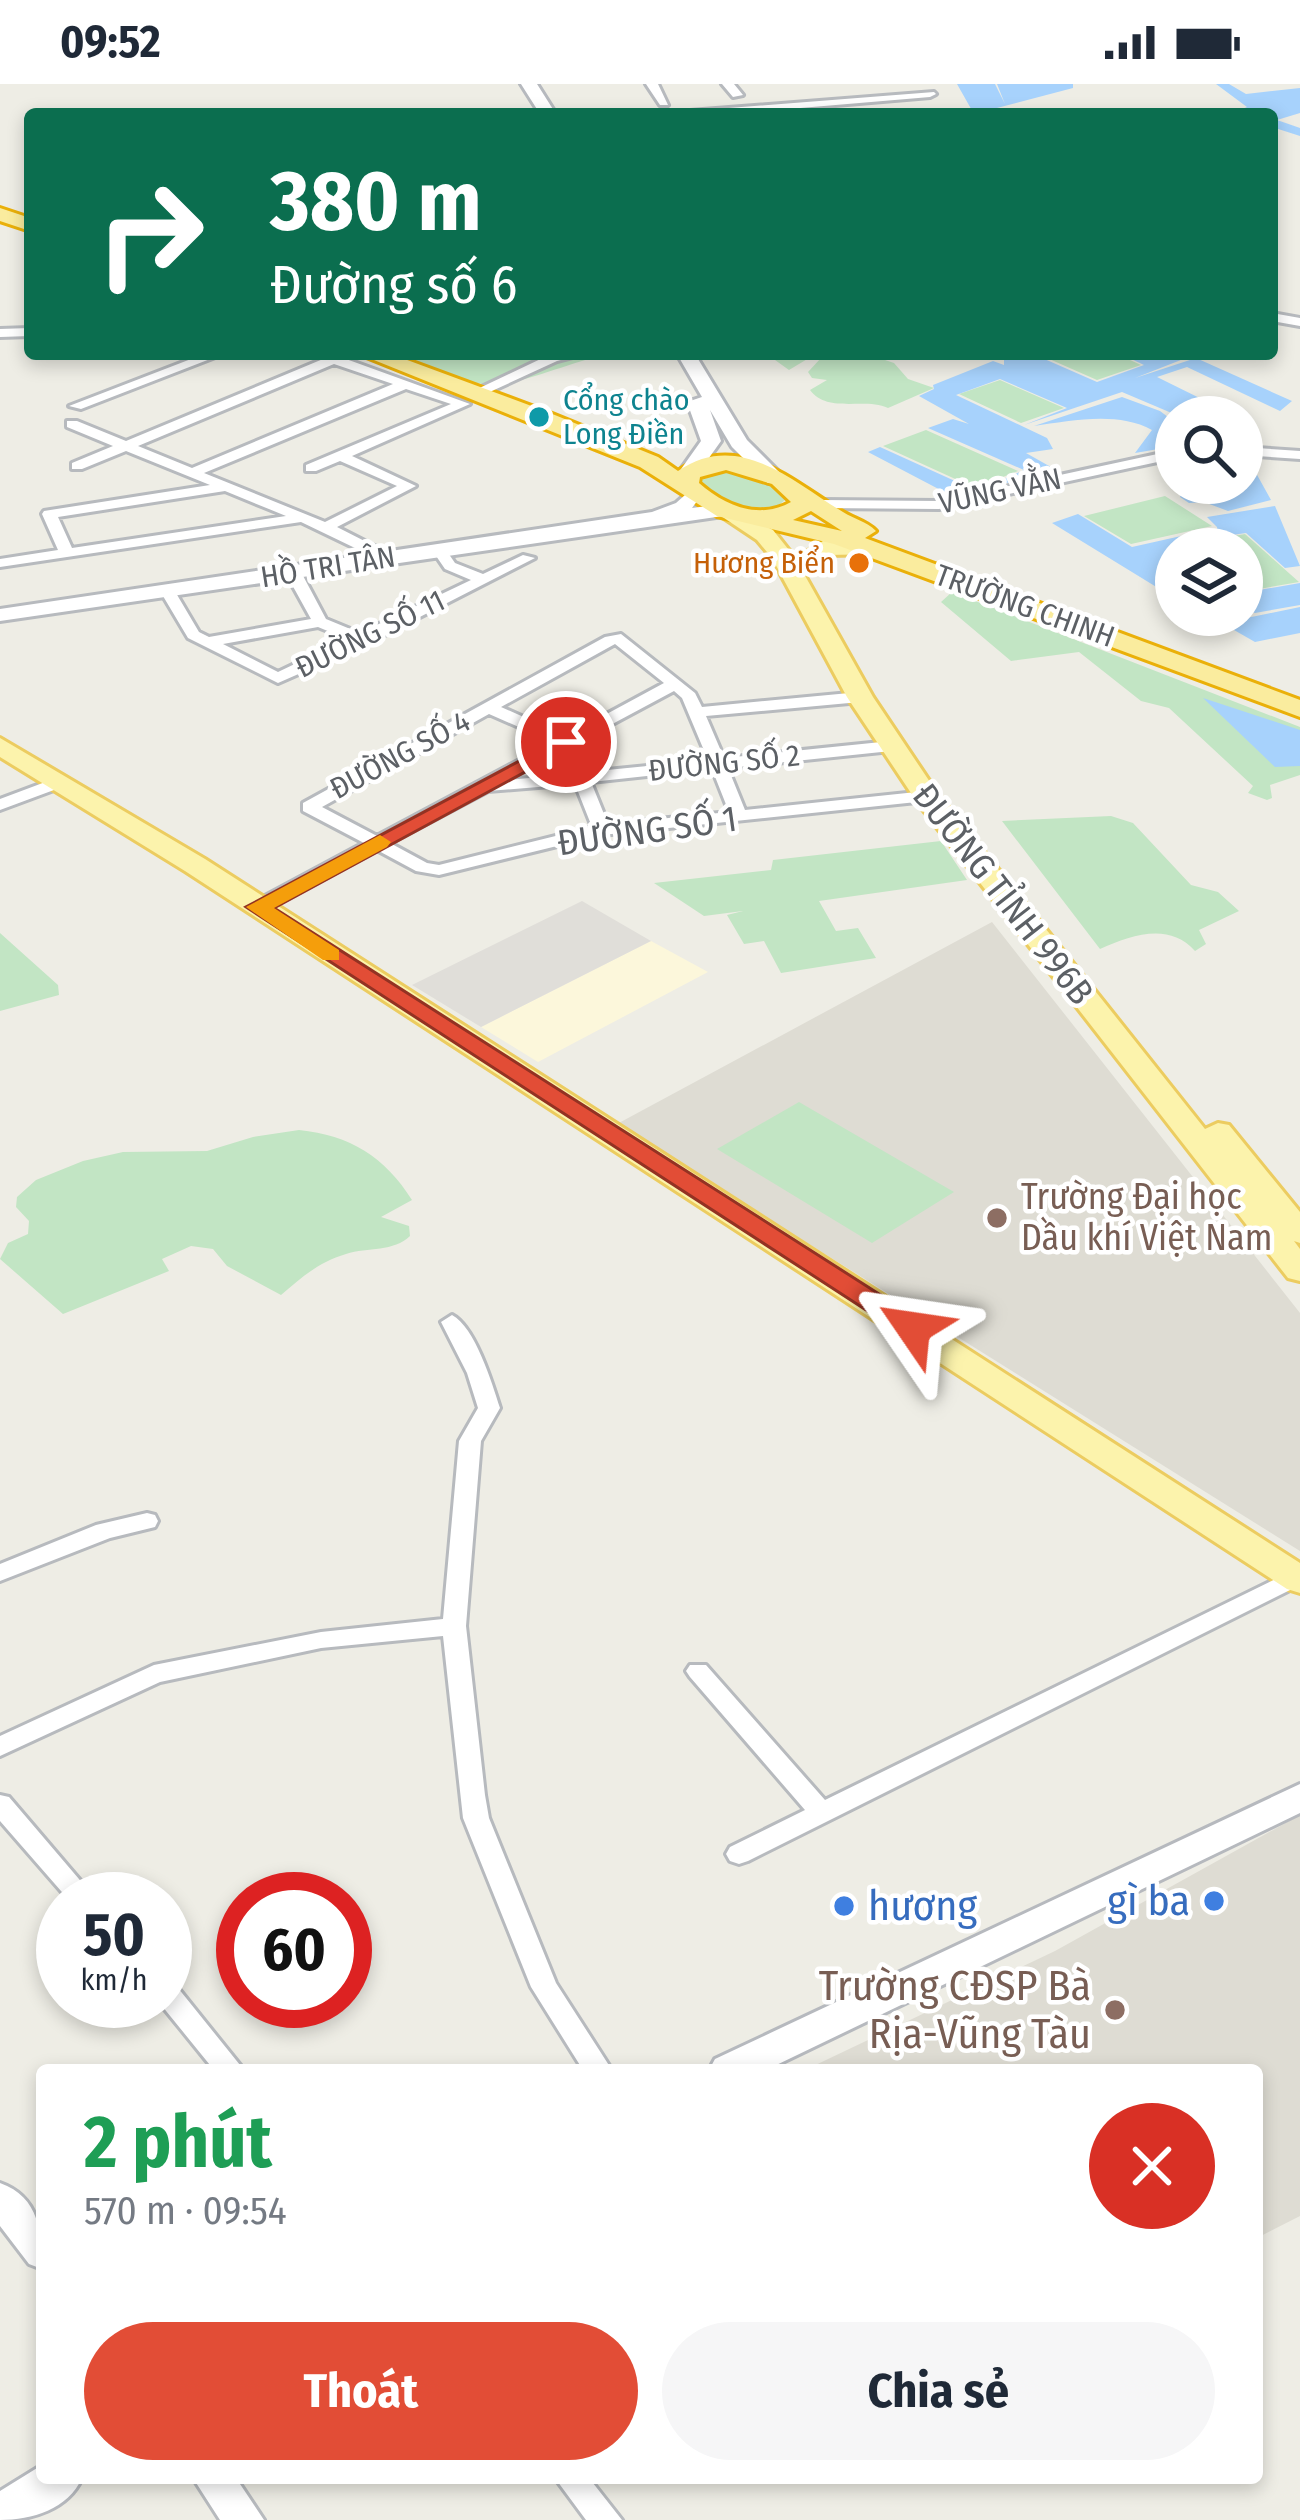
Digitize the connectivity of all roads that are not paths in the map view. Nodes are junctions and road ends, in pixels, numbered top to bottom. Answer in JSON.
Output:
{"nodes":[{"id":1,"x":652,"y":84,"type":"edge"},
{"id":2,"x":857,"y":84,"type":"edge"},
{"id":3,"x":930,"y":94,"type":"dead end"},
{"id":4,"x":869,"y":99,"type":"junction"},
{"id":5,"x":664,"y":103,"type":"dead end"},
{"id":6,"x":798,"y":104,"type":"edge"},
{"id":7,"x":755,"y":108,"type":"edge"},
{"id":8,"x":878,"y":108,"type":"edge"},
{"id":9,"x":200,"y":360,"type":"edge"},
{"id":10,"x":324,"y":360,"type":"edge"},
{"id":11,"x":344,"y":360,"type":"edge"},
{"id":12,"x":386,"y":360,"type":"edge"},
{"id":13,"x":540,"y":360,"type":"edge"},
{"id":14,"x":675,"y":360,"type":"edge"},
{"id":15,"x":690,"y":360,"type":"edge"},
{"id":16,"x":405,"y":384,"type":"junction"},
{"id":17,"x":476,"y":393,"type":"junction"},
{"id":18,"x":76,"y":406,"type":"dead end"},
{"id":19,"x":72,"y":424,"type":"dead end"},
{"id":20,"x":610,"y":443,"type":"junction"},
{"id":21,"x":122,"y":445,"type":"junction"},
{"id":22,"x":1263,"y":452,"type":"edge"},
{"id":23,"x":1300,"y":455,"type":"edge"},
{"id":24,"x":342,"y":457,"type":"junction"},
{"id":25,"x":1155,"y":459,"type":"edge"},
{"id":26,"x":77,"y":466,"type":"dead end"},
{"id":27,"x":311,"y":468,"type":"dead end"},
{"id":28,"x":191,"y":473,"type":"junction"},
{"id":29,"x":695,"y":474,"type":"junction"},
{"id":30,"x":775,"y":478,"type":"junction"},
{"id":31,"x":226,"y":487,"type":"junction"},
{"id":32,"x":861,"y":505,"type":"junction"},
{"id":33,"x":806,"y":507,"type":"junction"},
{"id":34,"x":734,"y":514,"type":"junction"},
{"id":35,"x":301,"y":518,"type":"junction"},
{"id":36,"x":656,"y":518,"type":"junction"},
{"id":37,"x":326,"y":527,"type":"junction"},
{"id":38,"x":873,"y":543,"type":"junction"},
{"id":39,"x":439,"y":550,"type":"junction"},
{"id":40,"x":67,"y":554,"type":"junction"},
{"id":41,"x":387,"y":558,"type":"junction"},
{"id":42,"x":528,"y":558,"type":"dead end"},
{"id":43,"x":807,"y":560,"type":"junction"},
{"id":44,"x":0,"y":563,"type":"edge"},
{"id":45,"x":293,"y":572,"type":"junction"},
{"id":46,"x":482,"y":579,"type":"junction"},
{"id":47,"x":168,"y":591,"type":"junction"},
{"id":48,"x":0,"y":615,"type":"edge"},
{"id":49,"x":320,"y":622,"type":"junction"},
{"id":50,"x":363,"y":640,"type":"junction"},
{"id":51,"x":207,"y":642,"type":"junction"},
{"id":52,"x":675,"y":684,"type":"junction"},
{"id":53,"x":1300,"y":693,"type":"edge"},
{"id":54,"x":860,"y":697,"type":"junction"},
{"id":55,"x":489,"y":708,"type":"junction"},
{"id":56,"x":1300,"y":709,"type":"edge"},
{"id":57,"x":698,"y":712,"type":"junction"},
{"id":58,"x":566,"y":742,"type":"junction"},
{"id":59,"x":0,"y":746,"type":"edge"},
{"id":60,"x":891,"y":746,"type":"junction"},
{"id":61,"x":718,"y":762,"type":"junction"},
{"id":62,"x":583,"y":779,"type":"junction"},
{"id":63,"x":56,"y":783,"type":"junction"},
{"id":64,"x":485,"y":788,"type":"junction"},
{"id":65,"x":926,"y":796,"type":"junction"},
{"id":66,"x":0,"y":805,"type":"edge"},
{"id":67,"x":740,"y":817,"type":"junction"},
{"id":68,"x":602,"y":830,"type":"junction"},
{"id":69,"x":376,"y":844,"type":"junction"},
{"id":70,"x":258,"y":907,"type":"junction"},
{"id":71,"x":1098,"y":1002,"type":"junction"},
{"id":72,"x":1300,"y":1233,"type":"edge"},
{"id":73,"x":1300,"y":1271,"type":"edge"},
{"id":74,"x":452,"y":1322,"type":"dead end"},
{"id":75,"x":147,"y":1521,"type":"dead end"},
{"id":76,"x":0,"y":1574,"type":"edge"},
{"id":77,"x":1299,"y":1575,"type":"edge"},
{"id":78,"x":454,"y":1625,"type":"junction"},
{"id":79,"x":698,"y":1671,"type":"dead end"},
{"id":80,"x":0,"y":1748,"type":"edge"},
{"id":81,"x":1300,"y":1797,"type":"edge"},
{"id":82,"x":0,"y":1804,"type":"edge"},
{"id":83,"x":822,"y":1813,"type":"junction"},
{"id":84,"x":739,"y":1853,"type":"dead end"},
{"id":85,"x":59,"y":1872,"type":"edge"},
{"id":86,"x":192,"y":2024,"type":"edge"},
{"id":87,"x":225,"y":2064,"type":"edge"},
{"id":88,"x":594,"y":2064,"type":"edge"},
{"id":89,"x":742,"y":2064,"type":"edge"},
{"id":90,"x":0,"y":2198,"type":"edge"},
{"id":91,"x":36,"y":2245,"type":"edge"},
{"id":92,"x":51,"y":2484,"type":"edge"},
{"id":93,"x":217,"y":2484,"type":"edge"},
{"id":94,"x":575,"y":2484,"type":"edge"},
{"id":95,"x":0,"y":2515,"type":"edge"},
{"id":96,"x":244,"y":2520,"type":"edge"},
{"id":97,"x":606,"y":2520,"type":"edge"}],
"edges":[{"from":1,"to":5,"type":"street"},
{"from":2,"to":4,"type":"street"},
{"from":3,"to":4,"type":"street"},
{"from":4,"to":6,"type":"street"},
{"from":4,"to":8,"type":"street"},
{"from":6,"to":7,"type":"street"},
{"from":9,"to":18,"type":"street"},
{"from":10,"to":21,"type":"street"},
{"from":11,"to":16,"type":"street"},
{"from":12,"to":17,"type":"highway"},
{"from":13,"to":17,"type":"street"},
{"from":14,"to":29,"type":"main road"},
{"from":15,"to":30,"type":"main road"},
{"from":16,"to":24,"type":"street"},
{"from":16,"to":28,"type":"street"},
{"from":17,"to":20,"type":"highway"},
{"from":19,"to":21,"type":"street"},
{"from":20,"to":29,"type":"highway"},
{"from":20,"to":29,"type":"highway"},
{"from":21,"to":26,"type":"street"},
{"from":21,"to":28,"type":"street"},
{"from":22,"to":23,"type":"street"},
{"from":24,"to":27,"type":"street"},
{"from":24,"to":37,"type":"street"},
{"from":25,"to":32,"type":"street","name":"VŨNG VẰN"},
{"from":28,"to":31,"type":"street"},
{"from":29,"to":30,"type":"highway"},
{"from":29,"to":34,"type":"highway"},
{"from":29,"to":36,"type":"street"},
{"from":30,"to":33,"type":"highway"},
{"from":31,"to":35,"type":"street"},
{"from":31,"to":40,"type":"street"},
{"from":32,"to":33,"type":"street","name":"VŨNG VẰN"},
{"from":32,"to":38,"type":"highway"},
{"from":33,"to":34,"type":"highway","name":"TRƯỜNG CHINH"},
{"from":33,"to":38,"type":"highway","name":"TRƯỜNG CHINH"},
{"from":33,"to":43,"type":"main road","name":"ĐƯỜNG TỈNH 996B"},
{"from":34,"to":36,"type":"street","name":"HỒ TRI TÂN"},
{"from":34,"to":54,"type":"main road","name":"ĐƯỜNG TỈNH 996B"},
{"from":35,"to":37,"type":"street"},
{"from":35,"to":40,"type":"street"},
{"from":36,"to":39,"type":"street","name":"HỒ TRI TÂN"},
{"from":37,"to":41,"type":"street"},
{"from":38,"to":43,"type":"main road"},
{"from":38,"to":53,"type":"highway","name":"TRƯỜNG CHINH"},
{"from":38,"to":56,"type":"highway","name":"TRƯỜNG CHINH"},
{"from":39,"to":41,"type":"street","name":"HỒ TRI TÂN"},
{"from":39,"to":46,"type":"street"},
{"from":40,"to":44,"type":"street"},
{"from":41,"to":45,"type":"street","name":"HỒ TRI TÂN"},
{"from":42,"to":46,"type":"street","name":"ĐƯỜNG SỐ 11"},
{"from":43,"to":71,"type":"main road","name":"ĐƯỜNG TỈNH 996B"},
{"from":45,"to":47,"type":"street","name":"HỒ TRI TÂN"},
{"from":45,"to":49,"type":"street"},
{"from":46,"to":50,"type":"street","name":"ĐƯỜNG SỐ 11"},
{"from":47,"to":48,"type":"street","name":"HỒ TRI TÂN"},
{"from":47,"to":51,"type":"street","name":"ĐƯỜNG SỐ 11"},
{"from":49,"to":50,"type":"street"},
{"from":49,"to":51,"type":"street"},
{"from":50,"to":51,"type":"street","name":"ĐƯỜNG SỐ 11"},
{"from":52,"to":55,"type":"street","name":"ĐƯỜNG SỐ 4"},
{"from":52,"to":57,"type":"street","name":"ĐƯỜNG SỐ 4"},
{"from":52,"to":58,"type":"street"},
{"from":54,"to":57,"type":"street"},
{"from":54,"to":60,"type":"main road","name":"ĐƯỜNG TỈNH 996B"},
{"from":55,"to":58,"type":"street"},
{"from":55,"to":69,"type":"street","name":"ĐƯỜNG SỐ 4"},
{"from":57,"to":61,"type":"street","name":"ĐƯỜNG SỐ 4"},
{"from":58,"to":62,"type":"street"},
{"from":58,"to":64,"type":"street"},
{"from":59,"to":63,"type":"main road"},
{"from":60,"to":61,"type":"street","name":"ĐƯỜNG SỐ 2"},
{"from":60,"to":65,"type":"main road","name":"ĐƯỜNG TỈNH 996B"},
{"from":61,"to":62,"type":"street","name":"ĐƯỜNG SỐ 2"},
{"from":61,"to":67,"type":"street","name":"ĐƯỜNG SỐ 4"},
{"from":62,"to":64,"type":"street","name":"ĐƯỜNG SỐ 2"},
{"from":62,"to":68,"type":"street"},
{"from":63,"to":66,"type":"street"},
{"from":63,"to":70,"type":"main road"},
{"from":64,"to":69,"type":"street"},
{"from":65,"to":67,"type":"street","name":"ĐƯỜNG SỐ 1"},
{"from":65,"to":71,"type":"main road","name":"ĐƯỜNG TỈNH 996B"},
{"from":67,"to":68,"type":"street","name":"ĐƯỜNG SỐ 1"},
{"from":68,"to":69,"type":"street","name":"ĐƯỜNG SỐ 1"},
{"from":69,"to":70,"type":"street"},
{"from":70,"to":77,"type":"main road"},
{"from":71,"to":72,"type":"main road","name":"ĐƯỜNG TỈNH 996B"},
{"from":71,"to":73,"type":"main road","name":"ĐƯỜNG TỈNH 996B"},
{"from":74,"to":78,"type":"street"},
{"from":75,"to":76,"type":"street"},
{"from":77,"to":83,"type":"street"},
{"from":78,"to":80,"type":"street"},
{"from":78,"to":88,"type":"street"},
{"from":79,"to":83,"type":"street"},
{"from":81,"to":89,"type":"main road"},
{"from":82,"to":85,"type":"street"},
{"from":83,"to":84,"type":"street"},
{"from":86,"to":87,"type":"street"},
{"from":90,"to":91,"type":"street"},
{"from":92,"to":95,"type":"main road"},
{"from":93,"to":96,"type":"street"},
{"from":94,"to":97,"type":"street"}]}
